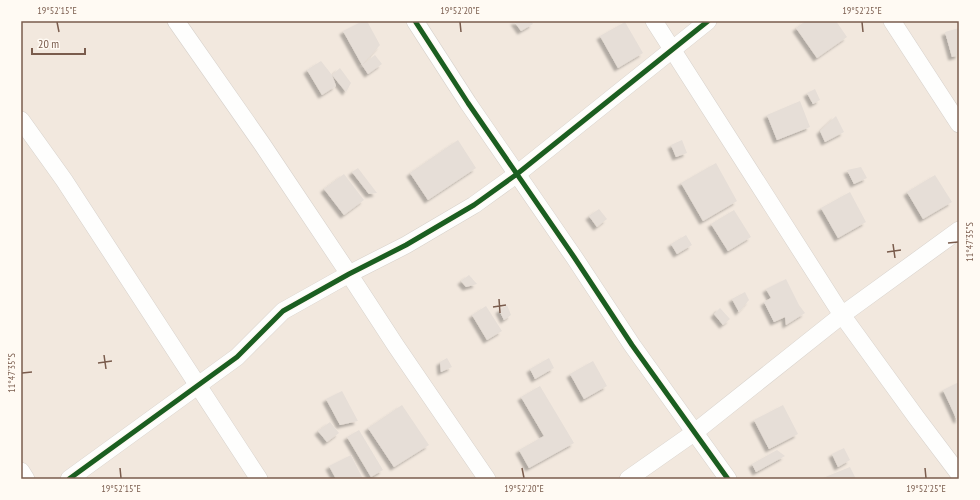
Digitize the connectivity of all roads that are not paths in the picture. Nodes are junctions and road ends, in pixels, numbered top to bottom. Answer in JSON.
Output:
{"nodes":[{"id":1,"x":176,"y":21,"type":"edge"},
{"id":2,"x":416,"y":21,"type":"edge"},
{"id":3,"x":654,"y":21,"type":"edge"},
{"id":4,"x":708,"y":21,"type":"edge"},
{"id":5,"x":892,"y":21,"type":"edge"},
{"id":6,"x":673,"y":49,"type":"junction"},
{"id":7,"x":21,"y":120,"type":"edge"},
{"id":8,"x":959,"y":124,"type":"edge"},
{"id":9,"x":517,"y":174,"type":"junction"},
{"id":10,"x":959,"y":230,"type":"edge"},
{"id":11,"x":349,"y":274,"type":"junction"},
{"id":12,"x":842,"y":316,"type":"junction"},
{"id":13,"x":198,"y":385,"type":"junction"},
{"id":14,"x":695,"y":432,"type":"junction"},
{"id":15,"x":21,"y":471,"type":"edge"},
{"id":16,"x":959,"y":474,"type":"edge"},
{"id":17,"x":26,"y":479,"type":"edge"},
{"id":18,"x":69,"y":479,"type":"edge"},
{"id":19,"x":259,"y":479,"type":"edge"},
{"id":20,"x":487,"y":479,"type":"edge"},
{"id":21,"x":628,"y":479,"type":"edge"},
{"id":22,"x":728,"y":479,"type":"edge"}],
"edges":[{"from":1,"to":11,"type":"street"},
{"from":2,"to":9,"type":"street"},
{"from":3,"to":6,"type":"street"},
{"from":4,"to":6,"type":"street"},
{"from":5,"to":8,"type":"street"},
{"from":6,"to":9,"type":"street"},
{"from":6,"to":12,"type":"street"},
{"from":7,"to":13,"type":"street"},
{"from":9,"to":11,"type":"street"},
{"from":9,"to":14,"type":"street"},
{"from":10,"to":12,"type":"street"},
{"from":11,"to":13,"type":"street"},
{"from":11,"to":20,"type":"street"},
{"from":12,"to":14,"type":"street"},
{"from":12,"to":16,"type":"street"},
{"from":13,"to":18,"type":"street"},
{"from":13,"to":19,"type":"street"},
{"from":14,"to":21,"type":"street"},
{"from":14,"to":22,"type":"street"},
{"from":15,"to":17,"type":"street"}]}
